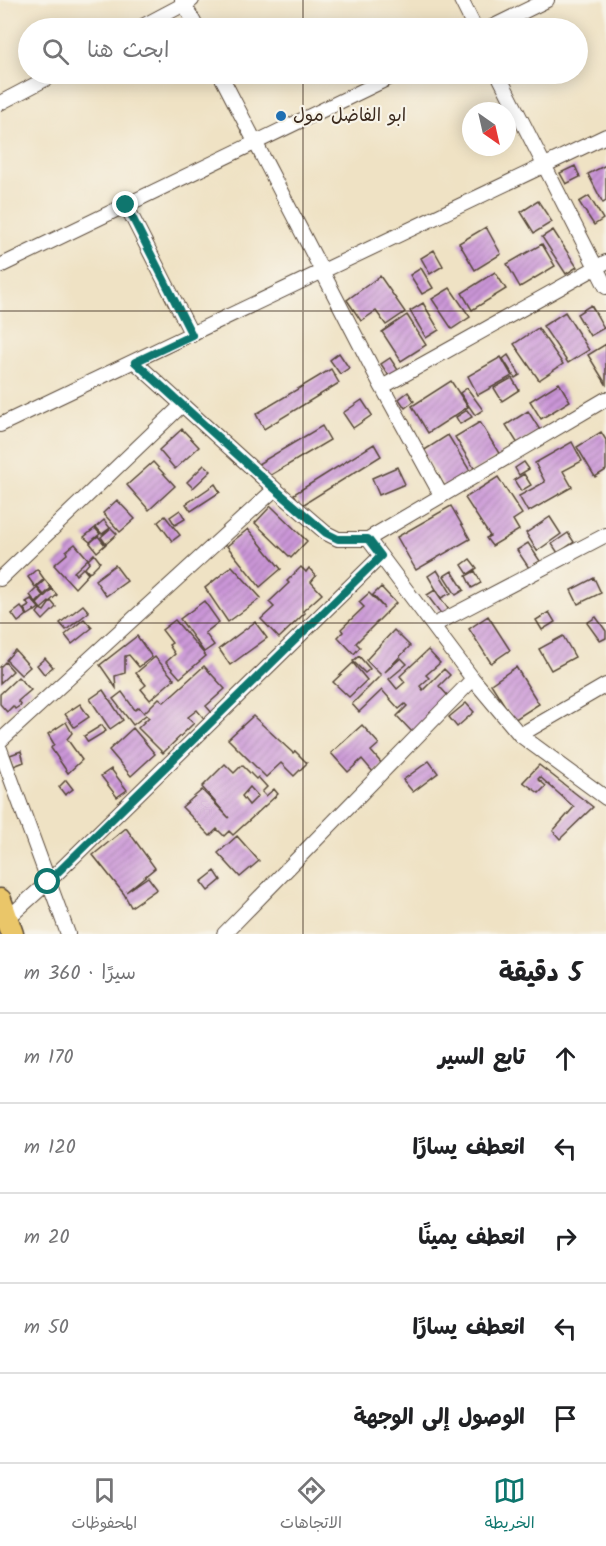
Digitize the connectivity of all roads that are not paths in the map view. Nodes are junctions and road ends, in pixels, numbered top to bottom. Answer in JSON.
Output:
{"nodes":[{"id":1,"x":460,"y":0,"type":"edge"},
{"id":2,"x":548,"y":0,"type":"edge"},
{"id":3,"x":186,"y":1,"type":"edge"},
{"id":4,"x":156,"y":18,"type":"edge"},
{"id":5,"x":193,"y":18,"type":"edge"},
{"id":6,"x":470,"y":18,"type":"edge"},
{"id":7,"x":511,"y":18,"type":"edge"},
{"id":8,"x":36,"y":84,"type":"edge"},
{"id":9,"x":225,"y":84,"type":"edge"},
{"id":10,"x":377,"y":84,"type":"edge"},
{"id":11,"x":503,"y":84,"type":"edge"},
{"id":12,"x":0,"y":103,"type":"edge"},
{"id":13,"x":606,"y":136,"type":"edge"},
{"id":14,"x":255,"y":142,"type":"junction"},
{"id":15,"x":544,"y":165,"type":"junction"},
{"id":16,"x":126,"y":205,"type":"junction"},
{"id":17,"x":601,"y":265,"type":"edge"},
{"id":18,"x":0,"y":266,"type":"edge"},
{"id":19,"x":324,"y":272,"type":"junction"},
{"id":20,"x":606,"y":287,"type":"edge"},
{"id":21,"x":192,"y":335,"type":"junction"},
{"id":22,"x":135,"y":362,"type":"junction"},
{"id":23,"x":382,"y":387,"type":"junction"},
{"id":24,"x":606,"y":399,"type":"edge"},
{"id":25,"x":182,"y":405,"type":"junction"},
{"id":26,"x":0,"y":425,"type":"edge"},
{"id":27,"x":275,"y":489,"type":"junction"},
{"id":28,"x":441,"y":495,"type":"junction"},
{"id":29,"x":606,"y":535,"type":"edge"},
{"id":30,"x":368,"y":539,"type":"junction"},
{"id":31,"x":381,"y":556,"type":"junction"},
{"id":32,"x":0,"y":579,"type":"edge"},
{"id":33,"x":434,"y":626,"type":"junction"},
{"id":34,"x":473,"y":679,"type":"junction"},
{"id":35,"x":606,"y":685,"type":"edge"},
{"id":36,"x":520,"y":735,"type":"junction"},
{"id":37,"x":0,"y":741,"type":"edge"},
{"id":38,"x":0,"y":749,"type":"edge"},
{"id":39,"x":606,"y":798,"type":"edge"},
{"id":40,"x":48,"y":882,"type":"junction"},
{"id":41,"x":6,"y":918,"type":"edge"},
{"id":42,"x":68,"y":934,"type":"edge"},
{"id":43,"x":224,"y":934,"type":"edge"}],
"edges":[{"from":1,"to":6,"type":"street"},
{"from":2,"to":7,"type":"street"},
{"from":3,"to":4,"type":"street"},
{"from":3,"to":5,"type":"street"},
{"from":8,"to":12,"type":"street"},
{"from":9,"to":14,"type":"street"},
{"from":10,"to":14,"type":"street"},
{"from":11,"to":15,"type":"street"},
{"from":13,"to":15,"type":"street"},
{"from":14,"to":16,"type":"street"},
{"from":14,"to":19,"type":"street"},
{"from":15,"to":17,"type":"street"},
{"from":15,"to":19,"type":"street"},
{"from":16,"to":18,"type":"street"},
{"from":16,"to":21,"type":"street"},
{"from":17,"to":20,"type":"street"},
{"from":17,"to":23,"type":"street"},
{"from":19,"to":21,"type":"street"},
{"from":19,"to":23,"type":"street"},
{"from":21,"to":22,"type":"street"},
{"from":22,"to":25,"type":"street"},
{"from":22,"to":26,"type":"street"},
{"from":23,"to":28,"type":"street"},
{"from":24,"to":28,"type":"street"},
{"from":25,"to":27,"type":"street"},
{"from":25,"to":32,"type":"street"},
{"from":27,"to":30,"type":"street"},
{"from":27,"to":37,"type":"street"},
{"from":28,"to":30,"type":"street"},
{"from":29,"to":33,"type":"street"},
{"from":30,"to":31,"type":"street"},
{"from":31,"to":33,"type":"street"},
{"from":31,"to":40,"type":"street"},
{"from":33,"to":34,"type":"street"},
{"from":34,"to":36,"type":"street"},
{"from":34,"to":43,"type":"street"},
{"from":35,"to":36,"type":"street"},
{"from":36,"to":39,"type":"street"},
{"from":38,"to":40,"type":"street"},
{"from":40,"to":41,"type":"street"},
{"from":40,"to":42,"type":"street"}]}
